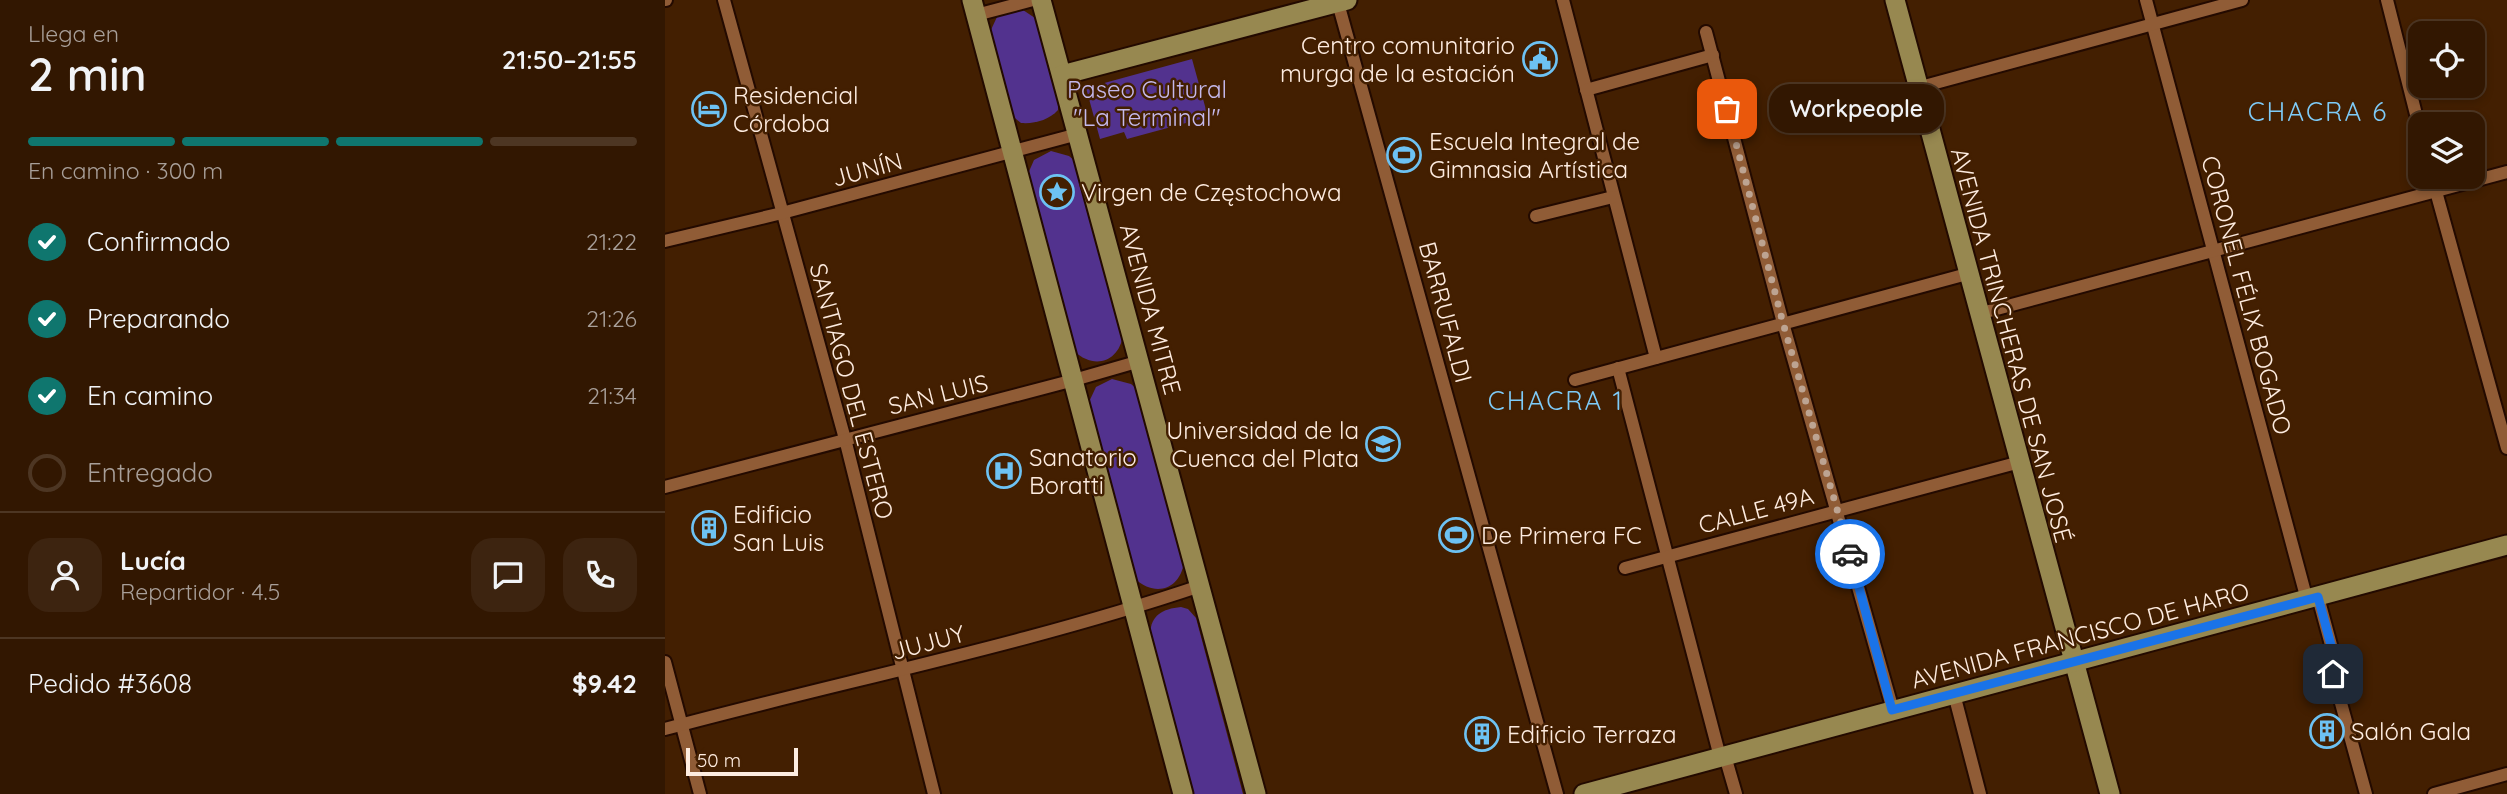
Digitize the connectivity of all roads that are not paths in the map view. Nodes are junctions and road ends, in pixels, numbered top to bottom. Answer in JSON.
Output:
{"nodes":[{"id":1,"x":724,"y":0,"type":"edge"},
{"id":2,"x":1033,"y":0,"type":"edge"},
{"id":3,"x":1041,"y":0,"type":"edge"},
{"id":4,"x":1563,"y":0,"type":"edge"},
{"id":5,"x":1895,"y":0,"type":"edge"},
{"id":6,"x":2146,"y":0,"type":"edge"},
{"id":7,"x":2242,"y":0,"type":"edge"},
{"id":8,"x":2387,"y":0,"type":"edge"},
{"id":9,"x":1343,"y":1,"type":"edge"},
{"id":10,"x":974,"y":8,"type":"edge"},
{"id":11,"x":1286,"y":8,"type":"edge"},
{"id":12,"x":2153,"y":23,"type":"junction"},
{"id":13,"x":1706,"y":32,"type":"dead end"},
{"id":14,"x":1713,"y":55,"type":"junction"},
{"id":15,"x":1062,"y":75,"type":"junction"},
{"id":16,"x":1917,"y":88,"type":"junction"},
{"id":17,"x":1586,"y":90,"type":"junction"},
{"id":18,"x":2415,"y":112,"type":"edge"},
{"id":19,"x":1079,"y":134,"type":"junction"},
{"id":20,"x":1013,"y":151,"type":"junction"},
{"id":21,"x":2507,"y":172,"type":"edge"},
{"id":22,"x":2436,"y":191,"type":"junction"},
{"id":23,"x":1613,"y":197,"type":"junction"},
{"id":24,"x":782,"y":213,"type":"junction"},
{"id":25,"x":1536,"y":216,"type":"dead end"},
{"id":26,"x":665,"y":242,"type":"edge"},
{"id":27,"x":2213,"y":250,"type":"junction"},
{"id":28,"x":1967,"y":274,"type":"junction"},
{"id":29,"x":1978,"y":314,"type":"junction"},
{"id":30,"x":1783,"y":323,"type":"junction"},
{"id":31,"x":1656,"y":358,"type":"junction"},
{"id":32,"x":1140,"y":360,"type":"junction"},
{"id":33,"x":1618,"y":368,"type":"junction"},
{"id":34,"x":1074,"y":380,"type":"junction"},
{"id":35,"x":1574,"y":380,"type":"dead end"},
{"id":36,"x":845,"y":439,"type":"junction"},
{"id":37,"x":2507,"y":448,"type":"edge"},
{"id":38,"x":2020,"y":462,"type":"junction"},
{"id":39,"x":665,"y":487,"type":"edge"},
{"id":40,"x":1837,"y":510,"type":"junction"},
{"id":41,"x":2507,"y":545,"type":"edge"},
{"id":42,"x":1668,"y":555,"type":"junction"},
{"id":43,"x":1625,"y":568,"type":"dead end"},
{"id":44,"x":1200,"y":586,"type":"junction"},
{"id":45,"x":2312,"y":598,"type":"junction"},
{"id":46,"x":1134,"y":608,"type":"junction"},
{"id":47,"x":665,"y":662,"type":"edge"},
{"id":48,"x":2073,"y":662,"type":"junction"},
{"id":49,"x":902,"y":671,"type":"junction"},
{"id":50,"x":1954,"y":694,"type":"junction"},
{"id":51,"x":1892,"y":710,"type":"junction"},
{"id":52,"x":682,"y":724,"type":"junction"},
{"id":53,"x":665,"y":729,"type":"edge"},
{"id":54,"x":1723,"y":757,"type":"junction"},
{"id":55,"x":2507,"y":774,"type":"edge"},
{"id":56,"x":701,"y":794,"type":"edge"},
{"id":57,"x":934,"y":794,"type":"edge"},
{"id":58,"x":1183,"y":794,"type":"edge"},
{"id":59,"x":1256,"y":794,"type":"edge"},
{"id":60,"x":1557,"y":794,"type":"edge"},
{"id":61,"x":1584,"y":794,"type":"edge"},
{"id":62,"x":1735,"y":794,"type":"edge"},
{"id":63,"x":1980,"y":794,"type":"edge"},
{"id":64,"x":2110,"y":794,"type":"edge"},
{"id":65,"x":2366,"y":794,"type":"edge"},
{"id":66,"x":2434,"y":794,"type":"edge"}],
"edges":[{"from":1,"to":24,"type":"street","name":"SANTIAGO DEL ESTERO"},
{"from":2,"to":10,"type":"street"},
{"from":3,"to":15,"type":"main road","name":"AVENIDA MITRE"},
{"from":4,"to":17,"type":"street"},
{"from":5,"to":16,"type":"main road","name":"AVENIDA TRINCHERAS DE SAN JOSÉ"},
{"from":6,"to":12,"type":"street","name":"CORONEL FÉLIX BOGADO"},
{"from":7,"to":12,"type":"street"},
{"from":8,"to":18,"type":"street"},
{"from":9,"to":11,"type":"main road"},
{"from":9,"to":60,"type":"street","name":"BARRUFALDI"},
{"from":10,"to":20,"type":"main road"},
{"from":11,"to":15,"type":"main road"},
{"from":12,"to":16,"type":"street"},
{"from":12,"to":27,"type":"street","name":"CORONEL FÉLIX BOGADO"},
{"from":13,"to":14,"type":"street"},
{"from":14,"to":17,"type":"street"},
{"from":14,"to":30,"type":"street"},
{"from":15,"to":19,"type":"main road","name":"AVENIDA MITRE"},
{"from":16,"to":28,"type":"main road","name":"AVENIDA TRINCHERAS DE SAN JOSÉ"},
{"from":17,"to":23,"type":"street"},
{"from":19,"to":20,"type":"street","name":"JUNÍN"},
{"from":19,"to":32,"type":"main road","name":"AVENIDA MITRE"},
{"from":20,"to":24,"type":"street","name":"JUNÍN"},
{"from":20,"to":34,"type":"main road"},
{"from":21,"to":22,"type":"street"},
{"from":22,"to":27,"type":"street"},
{"from":22,"to":37,"type":"street"},
{"from":23,"to":25,"type":"street"},
{"from":23,"to":31,"type":"street"},
{"from":24,"to":26,"type":"street","name":"JUNÍN"},
{"from":24,"to":36,"type":"street","name":"SANTIAGO DEL ESTERO"},
{"from":27,"to":29,"type":"street"},
{"from":27,"to":45,"type":"street","name":"CORONEL FÉLIX BOGADO"},
{"from":28,"to":29,"type":"main road","name":"AVENIDA TRINCHERAS DE SAN JOSÉ"},
{"from":28,"to":30,"type":"street"},
{"from":29,"to":38,"type":"main road","name":"AVENIDA TRINCHERAS DE SAN JOSÉ"},
{"from":30,"to":31,"type":"street"},
{"from":30,"to":40,"type":"street"},
{"from":31,"to":33,"type":"street"},
{"from":32,"to":34,"type":"street","name":"SAN LUIS"},
{"from":32,"to":44,"type":"main road","name":"AVENIDA MITRE"},
{"from":33,"to":35,"type":"street"},
{"from":33,"to":42,"type":"street"},
{"from":34,"to":36,"type":"street","name":"SAN LUIS"},
{"from":34,"to":46,"type":"main road"},
{"from":36,"to":39,"type":"street","name":"SAN LUIS"},
{"from":36,"to":49,"type":"street","name":"SANTIAGO DEL ESTERO"},
{"from":38,"to":40,"type":"street","name":"CALLE 49A"},
{"from":38,"to":48,"type":"main road","name":"AVENIDA TRINCHERAS DE SAN JOSÉ"},
{"from":40,"to":42,"type":"street","name":"CALLE 49A"},
{"from":40,"to":51,"type":"street"},
{"from":41,"to":45,"type":"main road","name":"AVENIDA FRANCISCO DE HARO"},
{"from":42,"to":43,"type":"street","name":"CALLE 49A"},
{"from":42,"to":54,"type":"street"},
{"from":44,"to":46,"type":"street","name":"JUJUY"},
{"from":44,"to":59,"type":"main road","name":"AVENIDA MITRE"},
{"from":45,"to":48,"type":"main road","name":"AVENIDA FRANCISCO DE HARO"},
{"from":45,"to":65,"type":"street","name":"CORONEL FÉLIX BOGADO"},
{"from":46,"to":49,"type":"street","name":"JUJUY"},
{"from":46,"to":58,"type":"main road"},
{"from":47,"to":52,"type":"street"},
{"from":48,"to":50,"type":"main road","name":"AVENIDA FRANCISCO DE HARO"},
{"from":48,"to":64,"type":"main road","name":"AVENIDA TRINCHERAS DE SAN JOSÉ"},
{"from":49,"to":52,"type":"street","name":"JUJUY"},
{"from":49,"to":57,"type":"street","name":"SANTIAGO DEL ESTERO"},
{"from":50,"to":51,"type":"main road","name":"AVENIDA FRANCISCO DE HARO"},
{"from":50,"to":63,"type":"street"},
{"from":51,"to":54,"type":"main road","name":"AVENIDA FRANCISCO DE HARO"},
{"from":52,"to":53,"type":"street","name":"JUJUY"},
{"from":52,"to":56,"type":"street"},
{"from":54,"to":61,"type":"main road","name":"AVENIDA FRANCISCO DE HARO"},
{"from":54,"to":62,"type":"street"},
{"from":55,"to":66,"type":"street"}]}
